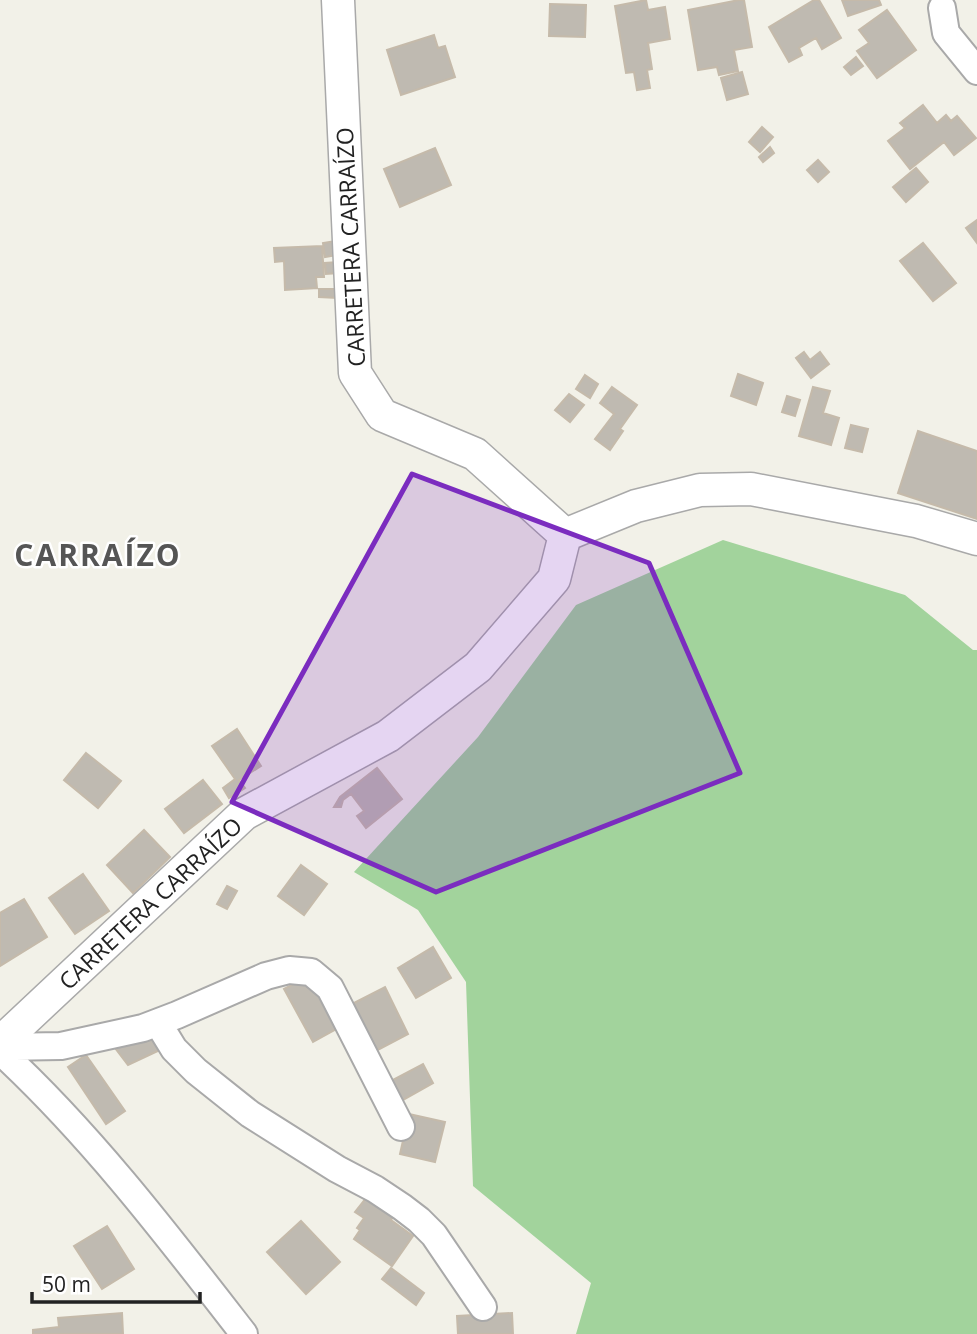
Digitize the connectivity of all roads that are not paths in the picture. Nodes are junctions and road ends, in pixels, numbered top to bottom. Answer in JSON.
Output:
{"nodes":[{"id":1,"x":338,"y":0,"type":"edge"},
{"id":2,"x":942,"y":8,"type":"dead end"},
{"id":3,"x":977,"y":71,"type":"edge"},
{"id":4,"x":565,"y":535,"type":"junction"},
{"id":5,"x":977,"y":538,"type":"edge"},
{"id":6,"x":158,"y":1023,"type":"junction"},
{"id":7,"x":0,"y":1047,"type":"edge"},
{"id":8,"x":401,"y":1127,"type":"dead end"},
{"id":9,"x":483,"y":1307,"type":"dead end"},
{"id":10,"x":244,"y":1334,"type":"edge"}],
"edges":[{"from":1,"to":4,"type":"street","name":"CARRETERA CARRAÍZO"},
{"from":2,"to":3,"type":"street"},
{"from":4,"to":5,"type":"street"},
{"from":4,"to":7,"type":"street","name":"CARRETERA CARRAÍZO"},
{"from":6,"to":7,"type":"street"},
{"from":6,"to":8,"type":"street"},
{"from":6,"to":9,"type":"street"},
{"from":7,"to":10,"type":"street"}]}
